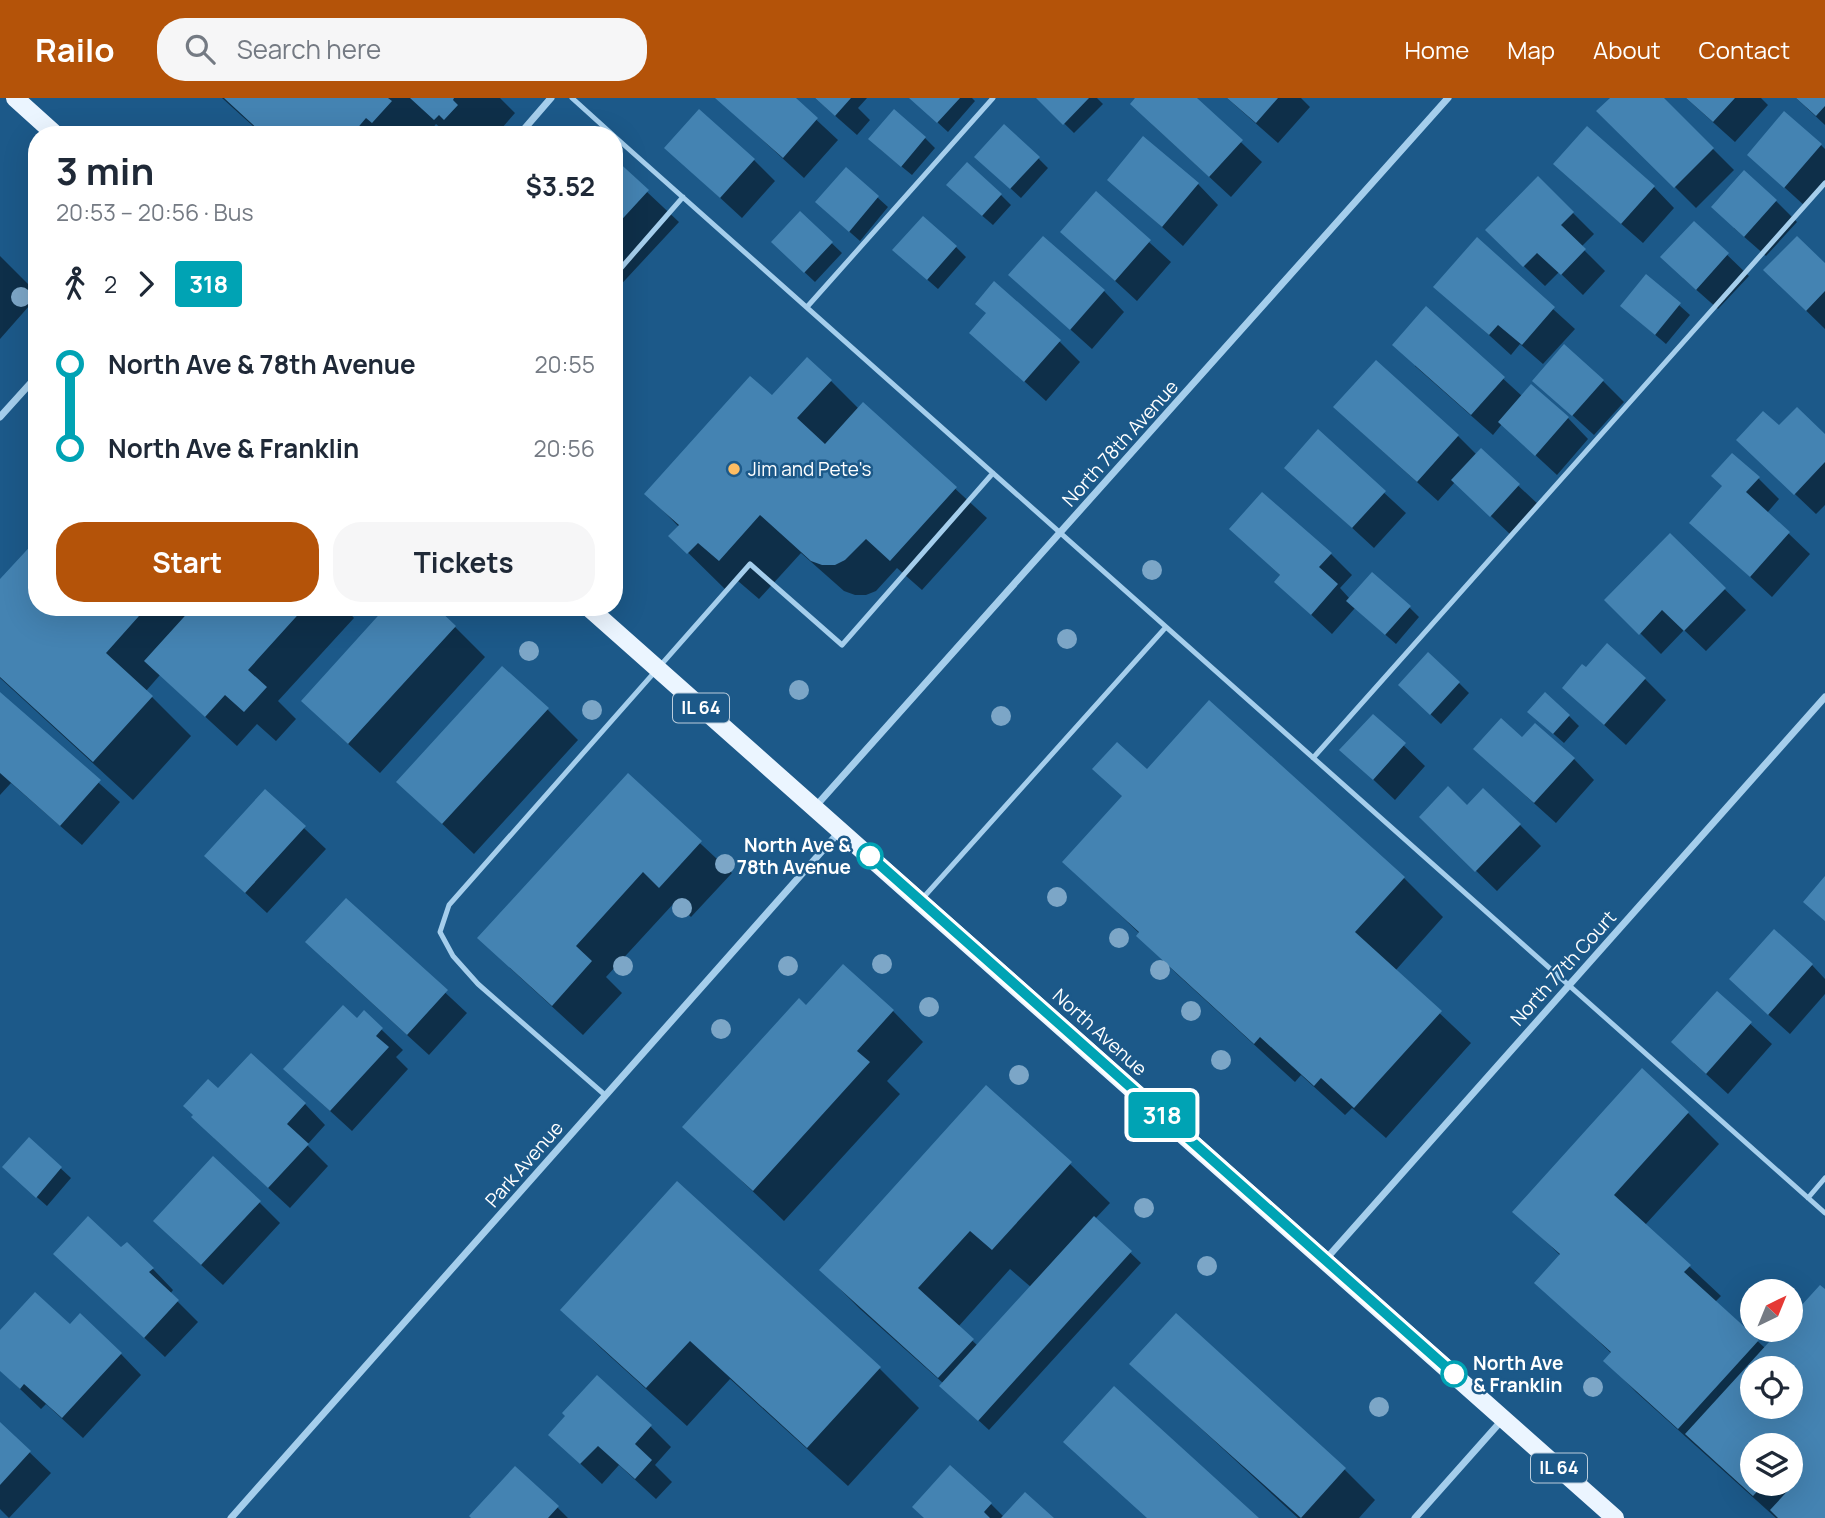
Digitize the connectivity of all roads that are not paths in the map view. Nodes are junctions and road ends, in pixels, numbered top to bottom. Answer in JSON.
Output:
{"nodes":[{"id":1,"x":15,"y":98,"type":"edge"},
{"id":2,"x":551,"y":98,"type":"edge"},
{"id":3,"x":572,"y":98,"type":"edge"},
{"id":4,"x":993,"y":98,"type":"edge"},
{"id":5,"x":1448,"y":98,"type":"edge"},
{"id":6,"x":46,"y":126,"type":"edge"},
{"id":7,"x":527,"y":126,"type":"edge"},
{"id":8,"x":604,"y":126,"type":"edge"},
{"id":9,"x":623,"y":143,"type":"edge"},
{"id":10,"x":1825,"y":183,"type":"edge"},
{"id":11,"x":684,"y":197,"type":"junction"},
{"id":12,"x":623,"y":266,"type":"edge"},
{"id":13,"x":807,"y":307,"type":"junction"},
{"id":14,"x":28,"y":386,"type":"edge"},
{"id":15,"x":0,"y":417,"type":"edge"},
{"id":16,"x":993,"y":472,"type":"junction"},
{"id":17,"x":1061,"y":533,"type":"junction"},
{"id":18,"x":597,"y":616,"type":"edge"},
{"id":19,"x":1166,"y":627,"type":"junction"},
{"id":20,"x":657,"y":669,"type":"junction"},
{"id":21,"x":1825,"y":697,"type":"edge"},
{"id":22,"x":1313,"y":758,"type":"junction"},
{"id":23,"x":814,"y":808,"type":"junction"},
{"id":24,"x":840,"y":830,"type":"junction"},
{"id":25,"x":920,"y":901,"type":"junction"},
{"id":26,"x":1569,"y":985,"type":"junction"},
{"id":27,"x":605,"y":1095,"type":"junction"},
{"id":28,"x":1825,"y":1178,"type":"edge"},
{"id":29,"x":1808,"y":1198,"type":"junction"},
{"id":30,"x":1825,"y":1213,"type":"edge"},
{"id":31,"x":1325,"y":1259,"type":"junction"},
{"id":32,"x":1503,"y":1419,"type":"junction"},
{"id":33,"x":231,"y":1518,"type":"edge"},
{"id":34,"x":1415,"y":1518,"type":"edge"},
{"id":35,"x":1615,"y":1518,"type":"edge"}],
"edges":[{"from":1,"to":6,"type":"main road"},
{"from":2,"to":7,"type":"street"},
{"from":3,"to":8,"type":"lane"},
{"from":4,"to":13,"type":"lane"},
{"from":5,"to":17,"type":"street","name":"North 78th Avenue"},
{"from":9,"to":11,"type":"lane"},
{"from":10,"to":22,"type":"lane"},
{"from":11,"to":12,"type":"lane"},
{"from":11,"to":13,"type":"lane"},
{"from":13,"to":16,"type":"lane"},
{"from":14,"to":15,"type":"street"},
{"from":16,"to":17,"type":"lane"},
{"from":16,"to":20,"type":"lane"},
{"from":17,"to":19,"type":"lane"},
{"from":17,"to":23,"type":"street","name":"North 78th Avenue"},
{"from":18,"to":20,"type":"main road","name":"North Avenue","number":"IL 64"},
{"from":19,"to":22,"type":"lane"},
{"from":19,"to":25,"type":"lane"},
{"from":20,"to":23,"type":"main road","name":"North Avenue","number":"IL 64"},
{"from":20,"to":27,"type":"lane"},
{"from":21,"to":26,"type":"street","name":"North 77th Court"},
{"from":22,"to":26,"type":"lane"},
{"from":23,"to":24,"type":"main road","name":"North Avenue","number":"IL 64"},
{"from":24,"to":25,"type":"main road","name":"North Avenue","number":"IL 64"},
{"from":24,"to":27,"type":"street","name":"Park Avenue"},
{"from":25,"to":31,"type":"main road","name":"North Avenue","number":"IL 64"},
{"from":26,"to":29,"type":"lane"},
{"from":26,"to":31,"type":"street","name":"North 77th Court"},
{"from":27,"to":33,"type":"street","name":"Park Avenue"},
{"from":28,"to":29,"type":"lane"},
{"from":29,"to":30,"type":"lane"},
{"from":31,"to":32,"type":"main road","name":"North Avenue","number":"IL 64"},
{"from":32,"to":34,"type":"street"},
{"from":32,"to":35,"type":"main road","name":"North Avenue","number":"IL 64"}]}
